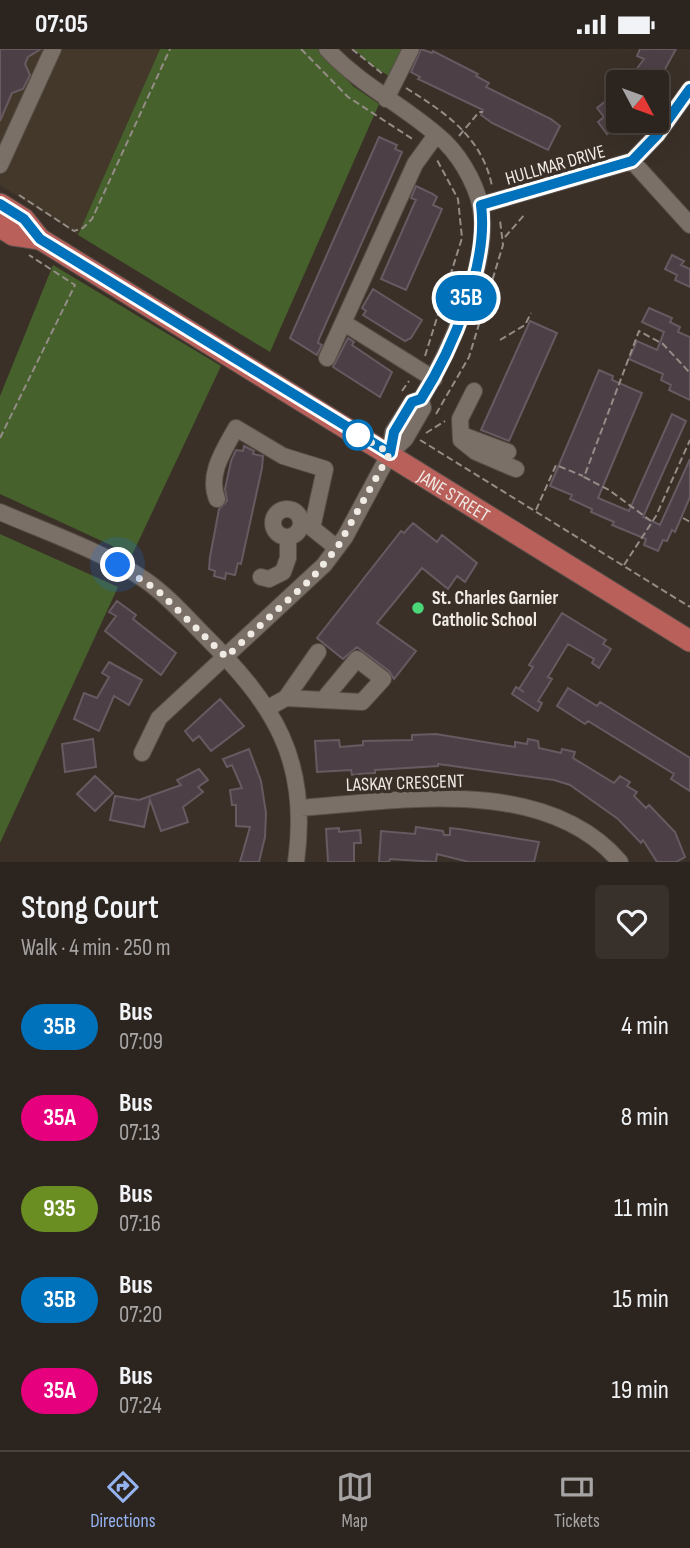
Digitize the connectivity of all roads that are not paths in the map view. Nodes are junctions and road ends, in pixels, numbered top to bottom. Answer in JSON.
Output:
{"nodes":[{"id":1,"x":53,"y":49,"type":"edge"},
{"id":2,"x":327,"y":49,"type":"edge"},
{"id":3,"x":411,"y":49,"type":"edge"},
{"id":4,"x":690,"y":89,"type":"edge"},
{"id":5,"x":386,"y":99,"type":"junction"},
{"id":6,"x":436,"y":135,"type":"junction"},
{"id":7,"x":632,"y":161,"type":"junction"},
{"id":8,"x":0,"y":165,"type":"edge"},
{"id":9,"x":4,"y":198,"type":"edge"},
{"id":10,"x":481,"y":205,"type":"junction"},
{"id":11,"x":690,"y":225,"type":"edge"},
{"id":12,"x":0,"y":227,"type":"edge"},
{"id":13,"x":33,"y":246,"type":"junction"},
{"id":14,"x":344,"y":323,"type":"junction"},
{"id":15,"x":327,"y":358,"type":"dead end"},
{"id":16,"x":434,"y":379,"type":"junction"},
{"id":17,"x":474,"y":391,"type":"dead end"},
{"id":18,"x":460,"y":434,"type":"junction"},
{"id":19,"x":508,"y":452,"type":"dead end"},
{"id":20,"x":390,"y":453,"type":"junction"},
{"id":21,"x":516,"y":469,"type":"dead end"},
{"id":22,"x":216,"y":499,"type":"dead end"},
{"id":23,"x":0,"y":512,"type":"edge"},
{"id":24,"x":306,"y":526,"type":"junction"},
{"id":25,"x":288,"y":537,"type":"junction"},
{"id":26,"x":337,"y":548,"type":"junction"},
{"id":27,"x":261,"y":577,"type":"dead end"},
{"id":28,"x":690,"y":641,"type":"edge"},
{"id":29,"x":318,"y":652,"type":"dead end"},
{"id":30,"x":226,"y":657,"type":"junction"},
{"id":31,"x":286,"y":698,"type":"junction"},
{"id":32,"x":323,"y":700,"type":"dead end"},
{"id":33,"x":268,"y":708,"type":"junction"},
{"id":34,"x":142,"y":753,"type":"dead end"},
{"id":35,"x":300,"y":808,"type":"junction"},
{"id":36,"x":296,"y":862,"type":"edge"},
{"id":37,"x":620,"y":862,"type":"edge"}],
"edges":[{"from":1,"to":8,"type":"street"},
{"from":2,"to":5,"type":"street"},
{"from":3,"to":5,"type":"street"},
{"from":4,"to":7,"type":"street","name":"HULLMAR DRIVE"},
{"from":5,"to":6,"type":"street"},
{"from":6,"to":10,"type":"street"},
{"from":6,"to":14,"type":"street"},
{"from":7,"to":10,"type":"street","name":"HULLMAR DRIVE"},
{"from":7,"to":11,"type":"street"},
{"from":9,"to":13,"type":"main road","name":"JANE STREET"},
{"from":10,"to":16,"type":"street"},
{"from":12,"to":13,"type":"main road","name":"JANE STREET"},
{"from":13,"to":20,"type":"main road","name":"JANE STREET"},
{"from":14,"to":15,"type":"street"},
{"from":14,"to":16,"type":"street"},
{"from":16,"to":20,"type":"street"},
{"from":17,"to":18,"type":"street"},
{"from":18,"to":19,"type":"street"},
{"from":18,"to":21,"type":"street"},
{"from":20,"to":26,"type":"street"},
{"from":20,"to":28,"type":"main road","name":"JANE STREET"},
{"from":22,"to":24,"type":"street"},
{"from":23,"to":30,"type":"street"},
{"from":24,"to":25,"type":"street"},
{"from":24,"to":25,"type":"street"},
{"from":24,"to":26,"type":"street"},
{"from":25,"to":27,"type":"street"},
{"from":26,"to":30,"type":"street"},
{"from":29,"to":31,"type":"street"},
{"from":30,"to":33,"type":"street"},
{"from":30,"to":34,"type":"street"},
{"from":31,"to":32,"type":"street"},
{"from":31,"to":33,"type":"street"},
{"from":33,"to":35,"type":"street"},
{"from":35,"to":36,"type":"street"},
{"from":35,"to":37,"type":"street","name":"LASKAY CRESCENT"}]}
